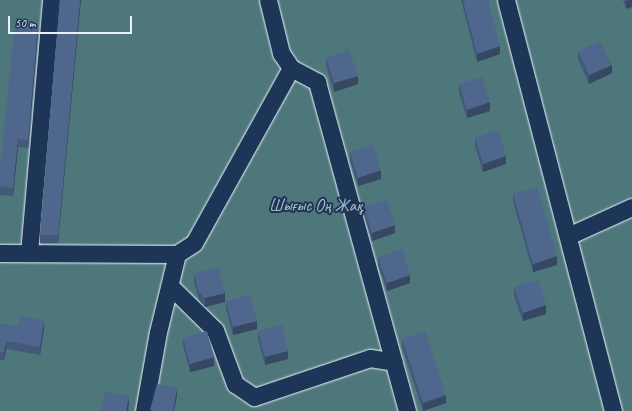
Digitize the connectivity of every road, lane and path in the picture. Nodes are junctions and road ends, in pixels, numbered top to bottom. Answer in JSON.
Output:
{"nodes":[{"id":1,"x":51,"y":0,"type":"edge"},
{"id":2,"x":268,"y":0,"type":"edge"},
{"id":3,"x":506,"y":0,"type":"edge"},
{"id":4,"x":290,"y":68,"type":"junction"},
{"id":5,"x":632,"y":207,"type":"edge"},
{"id":6,"x":568,"y":236,"type":"junction"},
{"id":7,"x":0,"y":252,"type":"edge"},
{"id":8,"x":29,"y":253,"type":"junction"},
{"id":9,"x":177,"y":254,"type":"junction"},
{"id":10,"x":170,"y":286,"type":"junction"},
{"id":11,"x":394,"y":362,"type":"junction"},
{"id":12,"x":144,"y":411,"type":"edge"},
{"id":13,"x":407,"y":411,"type":"edge"},
{"id":14,"x":613,"y":411,"type":"edge"}],
"edges":[{"from":1,"to":8,"type":"street"},
{"from":2,"to":4,"type":"street"},
{"from":3,"to":6,"type":"street"},
{"from":4,"to":9,"type":"street"},
{"from":4,"to":11,"type":"street"},
{"from":5,"to":6,"type":"street"},
{"from":6,"to":14,"type":"street"},
{"from":7,"to":8,"type":"street"},
{"from":8,"to":9,"type":"street"},
{"from":9,"to":10,"type":"street"},
{"from":10,"to":11,"type":"street"},
{"from":10,"to":12,"type":"street"},
{"from":11,"to":13,"type":"street"}]}
